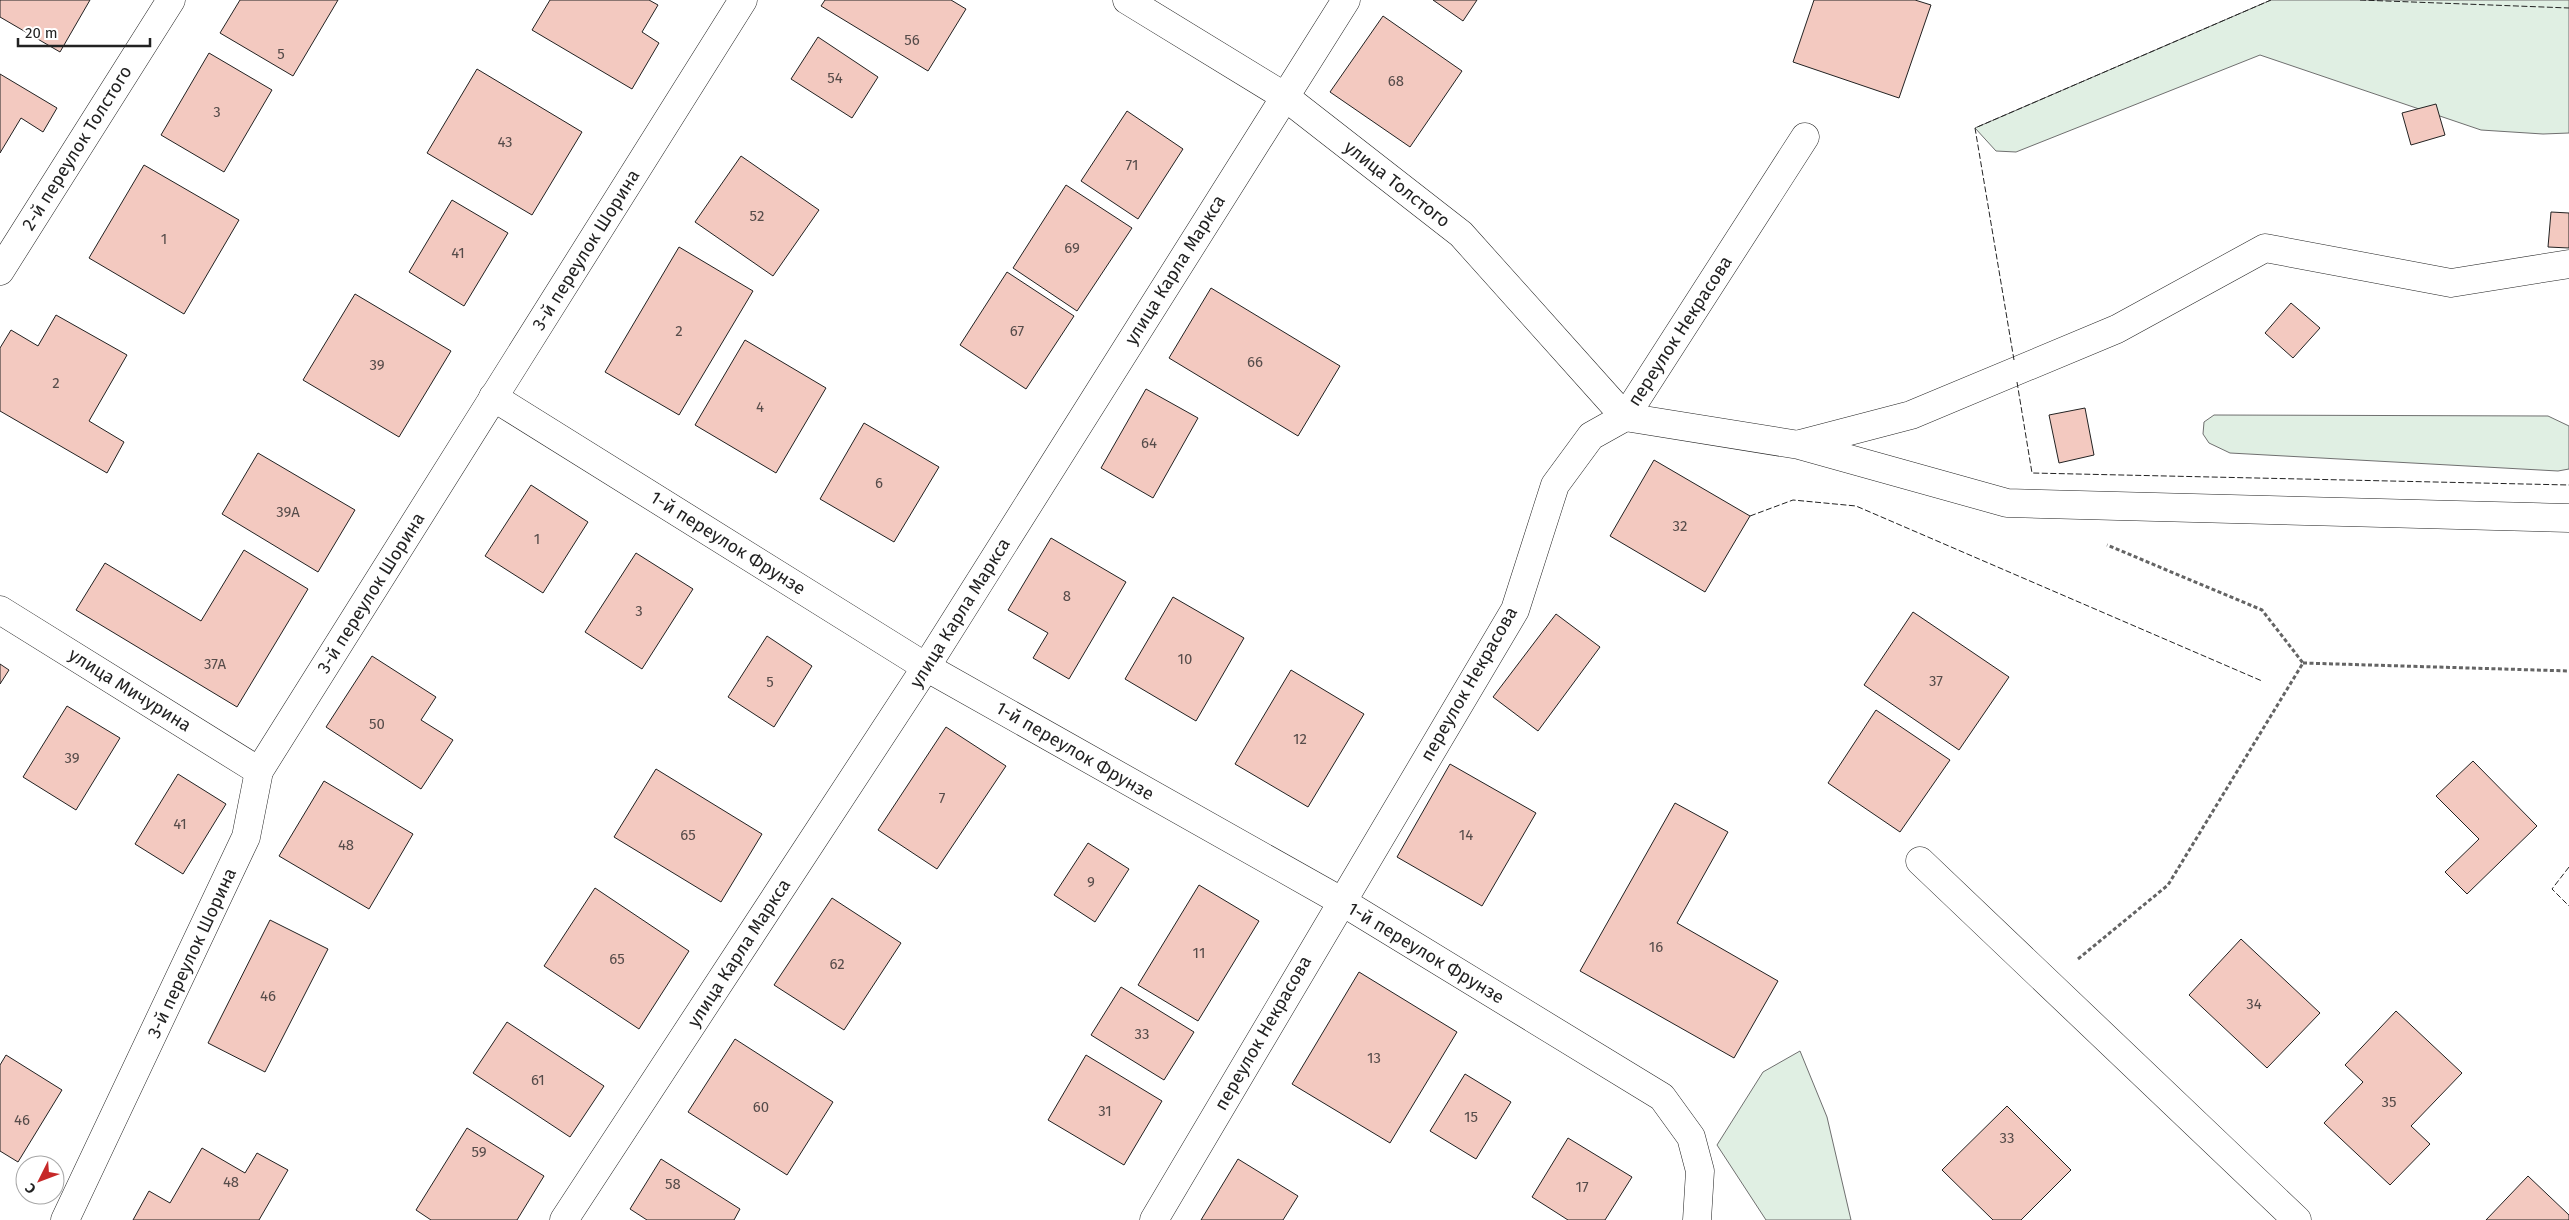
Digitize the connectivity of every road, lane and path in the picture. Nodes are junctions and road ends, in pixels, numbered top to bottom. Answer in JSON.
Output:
{"nodes":[{"id":1,"x":171,"y":0,"type":"edge"},
{"id":2,"x":743,"y":0,"type":"edge"},
{"id":3,"x":1128,"y":0,"type":"edge"},
{"id":4,"x":1346,"y":0,"type":"edge"},
{"id":5,"x":1284,"y":96,"type":"junction"},
{"id":6,"x":1805,"y":137,"type":"dead end"},
{"id":7,"x":2569,"y":264,"type":"edge"},
{"id":8,"x":0,"y":271,"type":"edge"},
{"id":9,"x":494,"y":397,"type":"junction"},
{"id":10,"x":1625,"y":417,"type":"junction"},
{"id":11,"x":1799,"y":444,"type":"junction"},
{"id":12,"x":2569,"y":518,"type":"edge"},
{"id":13,"x":2098,"y":541,"type":"dead end"},
{"id":14,"x":0,"y":610,"type":"edge"},
{"id":15,"x":2303,"y":663,"type":"junction"},
{"id":16,"x":926,"y":667,"type":"junction"},
{"id":17,"x":2569,"y":671,"type":"edge"},
{"id":18,"x":259,"y":771,"type":"junction"},
{"id":19,"x":1920,"y":861,"type":"dead end"},
{"id":20,"x":1341,"y":901,"type":"junction"},
{"id":21,"x":2049,"y":984,"type":"junction"},
{"id":22,"x":65,"y":1220,"type":"edge"},
{"id":23,"x":564,"y":1220,"type":"edge"},
{"id":24,"x":1154,"y":1220,"type":"edge"},
{"id":25,"x":1697,"y":1220,"type":"edge"},
{"id":26,"x":2297,"y":1220,"type":"edge"}],
"edges":[{"from":1,"to":8,"type":"street","name":"2-й переулок Толстого"},
{"from":2,"to":9,"type":"street","name":"3-й переулок Шорина"},
{"from":3,"to":5,"type":"street","name":"улица Толстого"},
{"from":4,"to":5,"type":"street","name":"улица Карла Маркса"},
{"from":5,"to":10,"type":"street","name":"улица Толстого"},
{"from":5,"to":16,"type":"street","name":"улица Карла Маркса"},
{"from":6,"to":10,"type":"street","name":"переулок Некрасова"},
{"from":7,"to":11,"type":"street"},
{"from":9,"to":16,"type":"street","name":"1-й переулок Фрунзе"},
{"from":9,"to":18,"type":"street","name":"3-й переулок Шорина"},
{"from":10,"to":11,"type":"street"},
{"from":10,"to":20,"type":"street","name":"переулок Некрасова"},
{"from":11,"to":12,"type":"street"},
{"from":13,"to":15,"type":"path"},
{"from":14,"to":18,"type":"street","name":"улица Мичурина"},
{"from":15,"to":17,"type":"path"},
{"from":15,"to":21,"type":"path"},
{"from":16,"to":20,"type":"street","name":"1-й переулок Фрунзе"},
{"from":16,"to":23,"type":"street","name":"улица Карла Маркса"},
{"from":18,"to":22,"type":"street","name":"3-й переулок Шорина"},
{"from":19,"to":21,"type":"street"},
{"from":20,"to":24,"type":"street","name":"переулок Некрасова"},
{"from":20,"to":25,"type":"street","name":"1-й переулок Фрунзе"},
{"from":21,"to":26,"type":"street"}]}
